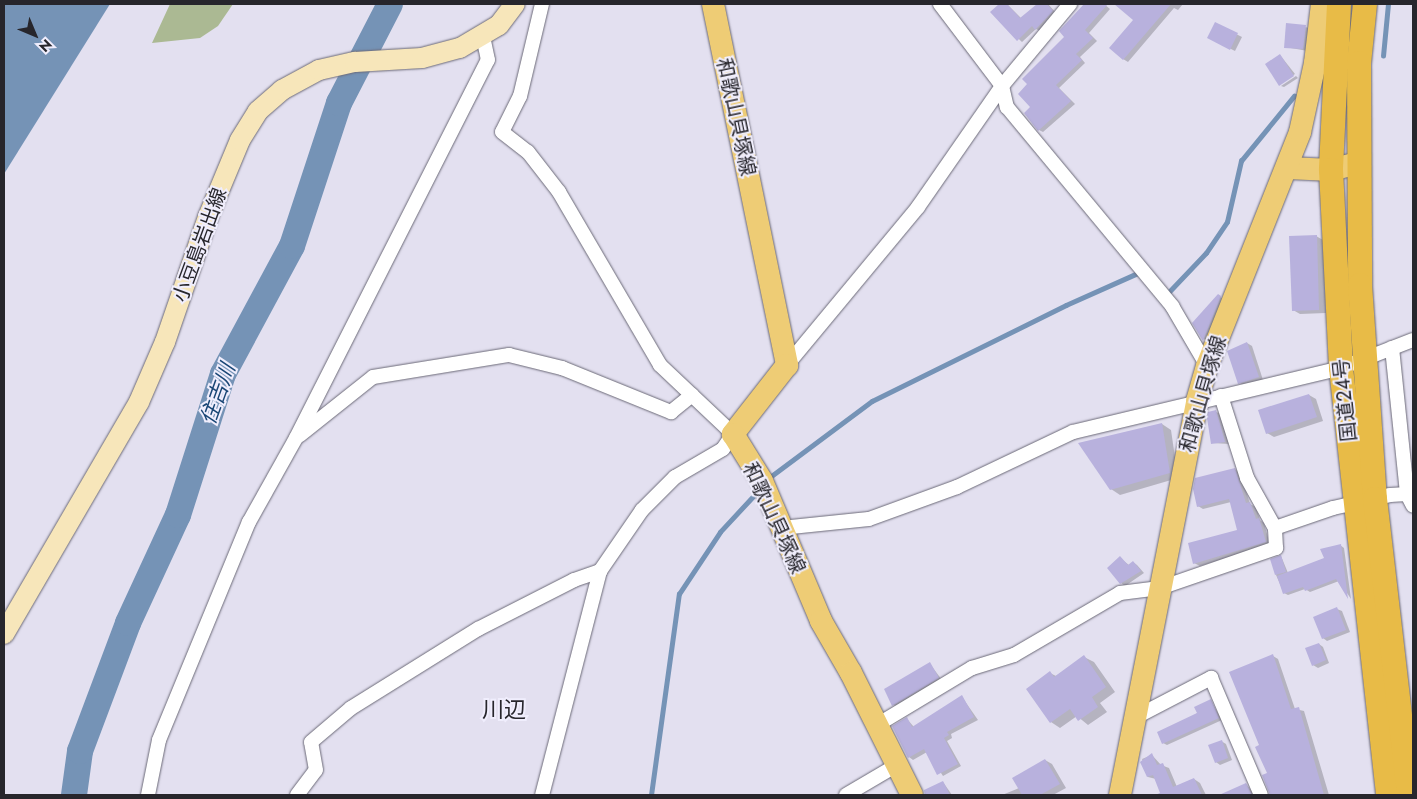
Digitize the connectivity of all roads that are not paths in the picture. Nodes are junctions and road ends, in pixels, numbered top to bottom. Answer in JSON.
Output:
{"nodes":[{"id":1,"x":515,"y":4,"type":"edge"},
{"id":2,"x":542,"y":4,"type":"edge"},
{"id":3,"x":713,"y":4,"type":"edge"},
{"id":4,"x":940,"y":4,"type":"edge"},
{"id":5,"x":1070,"y":4,"type":"edge"},
{"id":6,"x":1322,"y":4,"type":"edge"},
{"id":7,"x":1339,"y":4,"type":"edge"},
{"id":8,"x":1365,"y":4,"type":"edge"},
{"id":9,"x":483,"y":36,"type":"junction"},
{"id":10,"x":1002,"y":86,"type":"junction"},
{"id":11,"x":1357,"y":163,"type":"junction"},
{"id":12,"x":1288,"y":168,"type":"junction"},
{"id":13,"x":1331,"y":170,"type":"junction"},
{"id":14,"x":1413,"y":340,"type":"edge"},
{"id":15,"x":1392,"y":348,"type":"junction"},
{"id":16,"x":1365,"y":359,"type":"junction"},
{"id":17,"x":787,"y":365,"type":"junction"},
{"id":18,"x":1207,"y":366,"type":"junction"},
{"id":19,"x":1341,"y":368,"type":"junction"},
{"id":20,"x":692,"y":395,"type":"junction"},
{"id":21,"x":1221,"y":396,"type":"junction"},
{"id":22,"x":1197,"y":401,"type":"junction"},
{"id":23,"x":733,"y":434,"type":"junction"},
{"id":24,"x":296,"y":438,"type":"junction"},
{"id":25,"x":1410,"y":500,"type":"edge"},
{"id":26,"x":1365,"y":501,"type":"junction"},
{"id":27,"x":1275,"y":528,"type":"junction"},
{"id":28,"x":782,"y":532,"type":"junction"},
{"id":29,"x":600,"y":571,"type":"junction"},
{"id":30,"x":1160,"y":588,"type":"junction"},
{"id":31,"x":4,"y":634,"type":"edge"},
{"id":32,"x":1136,"y":717,"type":"junction"},
{"id":33,"x":877,"y":725,"type":"junction"},
{"id":34,"x":897,"y":765,"type":"junction"},
{"id":35,"x":148,"y":795,"type":"edge"},
{"id":36,"x":297,"y":795,"type":"edge"},
{"id":37,"x":542,"y":795,"type":"edge"},
{"id":38,"x":846,"y":795,"type":"edge"},
{"id":39,"x":912,"y":795,"type":"edge"},
{"id":40,"x":1120,"y":795,"type":"edge"},
{"id":41,"x":1261,"y":795,"type":"edge"},
{"id":42,"x":1388,"y":795,"type":"edge"},
{"id":43,"x":1409,"y":795,"type":"edge"}],
"edges":[{"from":1,"to":9,"type":"main road","name":"小豆島岩出線"},
{"from":2,"to":20,"type":"street"},
{"from":3,"to":17,"type":"main road","name":"和歌山貝塚線"},
{"from":4,"to":10,"type":"street"},
{"from":5,"to":10,"type":"street"},
{"from":6,"to":12,"type":"main road","name":"和歌山貝塚線"},
{"from":7,"to":13,"type":"highway","name":"国道24号"},
{"from":8,"to":11,"type":"highway","name":"国道24号"},
{"from":9,"to":24,"type":"street"},
{"from":9,"to":31,"type":"main road","name":"小豆島岩出線"},
{"from":10,"to":17,"type":"street"},
{"from":10,"to":18,"type":"street"},
{"from":11,"to":13,"type":"main road"},
{"from":11,"to":16,"type":"highway","name":"国道24号"},
{"from":12,"to":13,"type":"main road"},
{"from":12,"to":18,"type":"main road","name":"和歌山貝塚線"},
{"from":13,"to":19,"type":"highway","name":"国道24号"},
{"from":14,"to":15,"type":"street"},
{"from":15,"to":16,"type":"street"},
{"from":15,"to":25,"type":"street"},
{"from":16,"to":19,"type":"street"},
{"from":16,"to":26,"type":"highway","name":"国道24号"},
{"from":17,"to":23,"type":"main road"},
{"from":18,"to":22,"type":"main road","name":"和歌山貝塚線"},
{"from":19,"to":21,"type":"street"},
{"from":19,"to":26,"type":"highway","name":"国道24号"},
{"from":20,"to":23,"type":"street"},
{"from":20,"to":24,"type":"street"},
{"from":21,"to":22,"type":"street"},
{"from":21,"to":27,"type":"street"},
{"from":22,"to":28,"type":"street"},
{"from":22,"to":30,"type":"main road","name":"和歌山貝塚線"},
{"from":23,"to":28,"type":"main road","name":"和歌山貝塚線"},
{"from":23,"to":29,"type":"street"},
{"from":24,"to":35,"type":"street"},
{"from":25,"to":26,"type":"street"},
{"from":26,"to":27,"type":"street"},
{"from":26,"to":42,"type":"highway","name":"国道24号"},
{"from":26,"to":43,"type":"highway","name":"国道24号"},
{"from":27,"to":30,"type":"street"},
{"from":28,"to":33,"type":"main road","name":"和歌山貝塚線"},
{"from":29,"to":36,"type":"street"},
{"from":29,"to":37,"type":"street"},
{"from":30,"to":32,"type":"main road","name":"和歌山貝塚線"},
{"from":30,"to":33,"type":"street"},
{"from":32,"to":40,"type":"main road","name":"和歌山貝塚線"},
{"from":32,"to":41,"type":"street"},
{"from":33,"to":34,"type":"main road","name":"和歌山貝塚線"},
{"from":34,"to":38,"type":"street"},
{"from":34,"to":39,"type":"main road","name":"和歌山貝塚線"}]}
